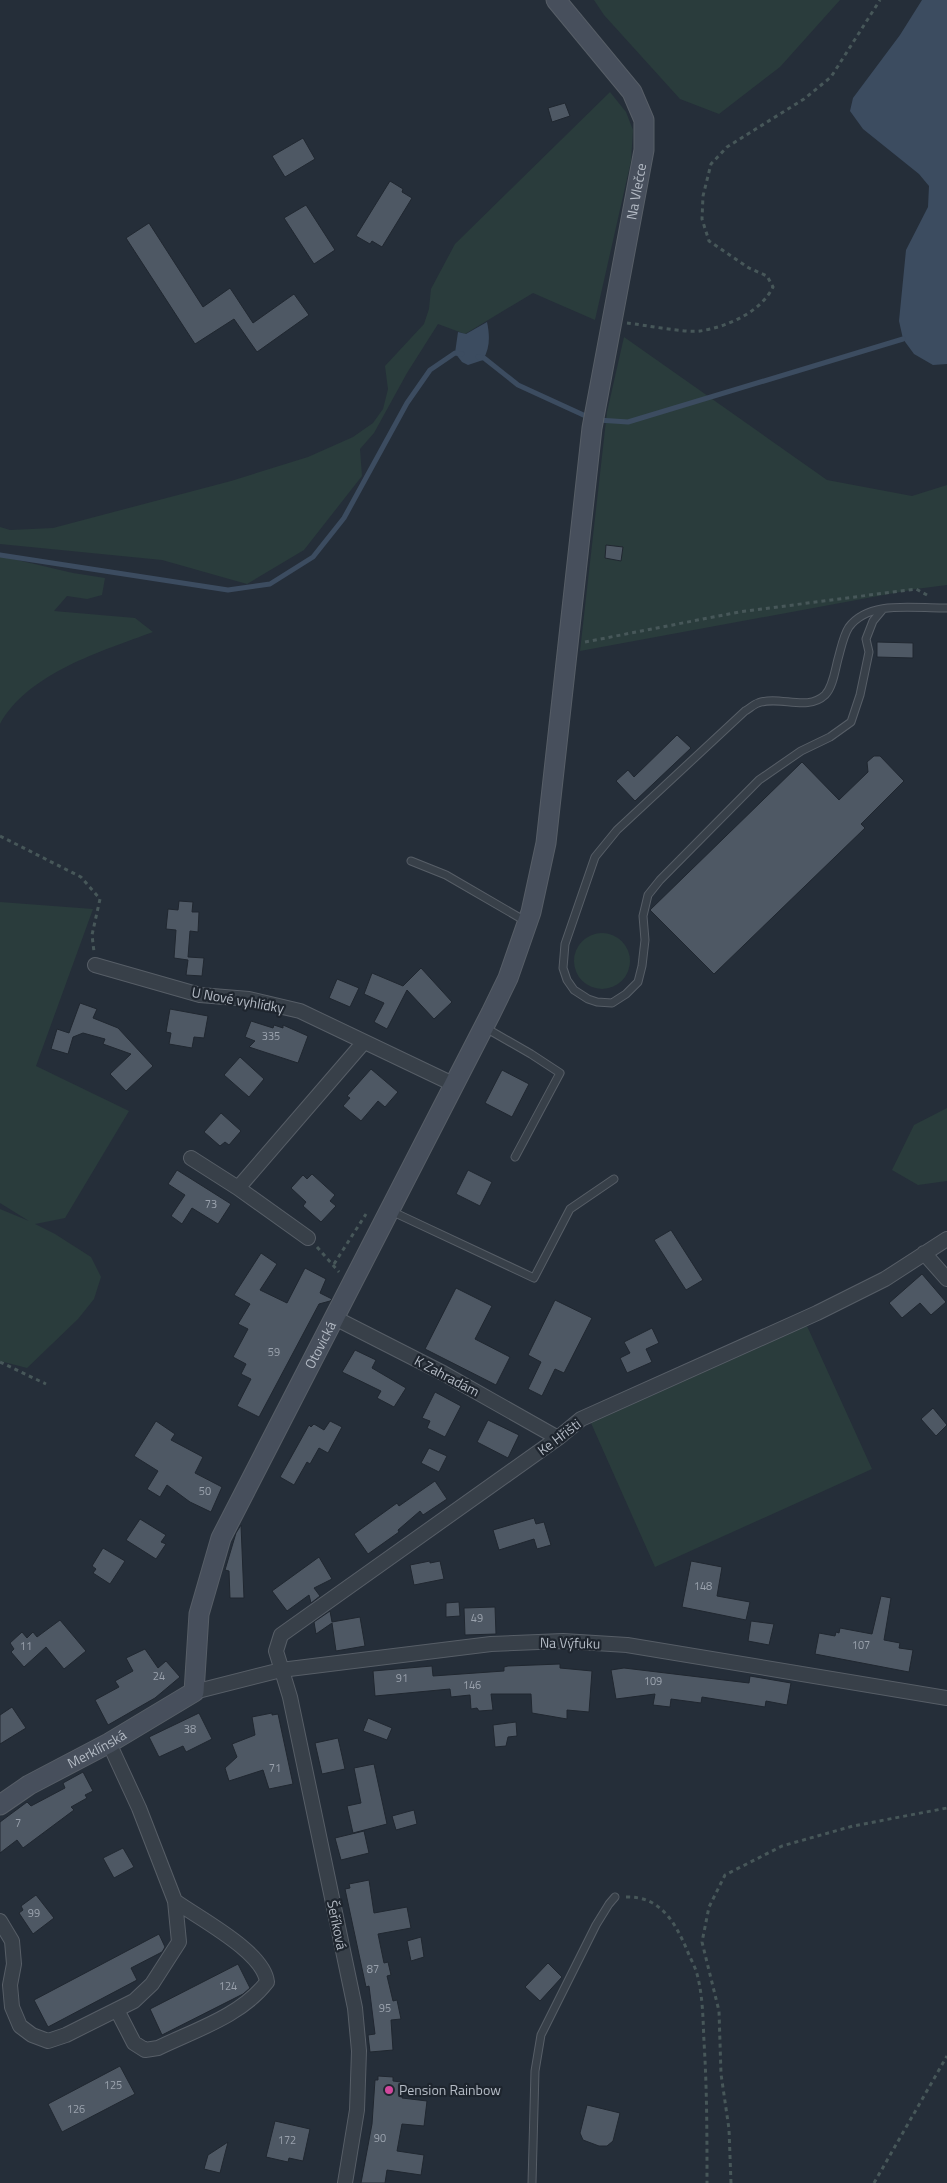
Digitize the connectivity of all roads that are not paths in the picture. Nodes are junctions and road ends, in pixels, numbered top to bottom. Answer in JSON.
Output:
{"nodes":[{"id":1,"x":556,"y":0,"type":"edge"},
{"id":2,"x":947,"y":608,"type":"edge"},
{"id":3,"x":883,"y":609,"type":"junction"},
{"id":4,"x":567,"y":644,"type":"joint"},
{"id":5,"x":411,"y":861,"type":"dead end"},
{"id":6,"x":528,"y":922,"type":"junction"},
{"id":7,"x":95,"y":965,"type":"road end"},
{"id":8,"x":488,"y":1020,"type":"junction"},
{"id":9,"x":364,"y":1042,"type":"junction"},
{"id":10,"x":454,"y":1085,"type":"junction"},
{"id":11,"x":515,"y":1157,"type":"dead end"},
{"id":12,"x":191,"y":1158,"type":"dead end"},
{"id":13,"x":614,"y":1178,"type":"dead end"},
{"id":14,"x":238,"y":1188,"type":"junction"},
{"id":15,"x":390,"y":1211,"type":"junction"},
{"id":16,"x":308,"y":1238,"type":"road end"},
{"id":17,"x":947,"y":1239,"type":"edge"},
{"id":18,"x":924,"y":1253,"type":"junction"},
{"id":19,"x":947,"y":1279,"type":"edge"},
{"id":20,"x":334,"y":1318,"type":"junction"},
{"id":21,"x":558,"y":1438,"type":"junction"},
{"id":22,"x":281,"y":1670,"type":"junction"},
{"id":23,"x":194,"y":1692,"type":"junction"},
{"id":24,"x":947,"y":1698,"type":"edge"},
{"id":25,"x":109,"y":1743,"type":"junction"},
{"id":26,"x":0,"y":1805,"type":"edge"},
{"id":27,"x":615,"y":1897,"type":"road end"},
{"id":28,"x":175,"y":1901,"type":"junction"},
{"id":29,"x":0,"y":1921,"type":"edge"},
{"id":30,"x":117,"y":2010,"type":"junction"},
{"id":31,"x":345,"y":2183,"type":"edge"},
{"id":32,"x":532,"y":2183,"type":"edge"}],
"edges":[{"from":1,"to":4,"type":"street","name":"Na Vlečce"},
{"from":2,"to":3,"type":"lane"},
{"from":3,"to":3,"type":"lane"},
{"from":4,"to":6,"type":"street","name":"Otovická"},
{"from":5,"to":6,"type":"lane"},
{"from":6,"to":8,"type":"street","name":"Otovická"},
{"from":7,"to":9,"type":"street","name":"U Nové vyhlídky"},
{"from":8,"to":10,"type":"street","name":"Otovická"},
{"from":8,"to":11,"type":"lane"},
{"from":9,"to":10,"type":"street","name":"U Nové vyhlídky"},
{"from":9,"to":14,"type":"street"},
{"from":10,"to":15,"type":"street","name":"Otovická"},
{"from":12,"to":14,"type":"street"},
{"from":13,"to":15,"type":"lane"},
{"from":14,"to":16,"type":"street"},
{"from":15,"to":20,"type":"street","name":"Otovická"},
{"from":17,"to":18,"type":"street","name":"Ke Hřišti"},
{"from":18,"to":19,"type":"street"},
{"from":18,"to":21,"type":"street","name":"Ke Hřišti"},
{"from":20,"to":21,"type":"street","name":"K Zahradám"},
{"from":20,"to":23,"type":"street","name":"Otovická"},
{"from":21,"to":22,"type":"street","name":"Ke Hřišti"},
{"from":22,"to":23,"type":"street","name":"Na Výfuku"},
{"from":22,"to":24,"type":"street","name":"Na Výfuku"},
{"from":22,"to":31,"type":"street","name":"Šeříková"},
{"from":23,"to":25,"type":"street","name":"Merklínská"},
{"from":25,"to":26,"type":"street","name":"Merklínská"},
{"from":25,"to":28,"type":"street"},
{"from":27,"to":32,"type":"lane"},
{"from":28,"to":30,"type":"street"},
{"from":28,"to":30,"type":"street"},
{"from":29,"to":30,"type":"street"}]}
